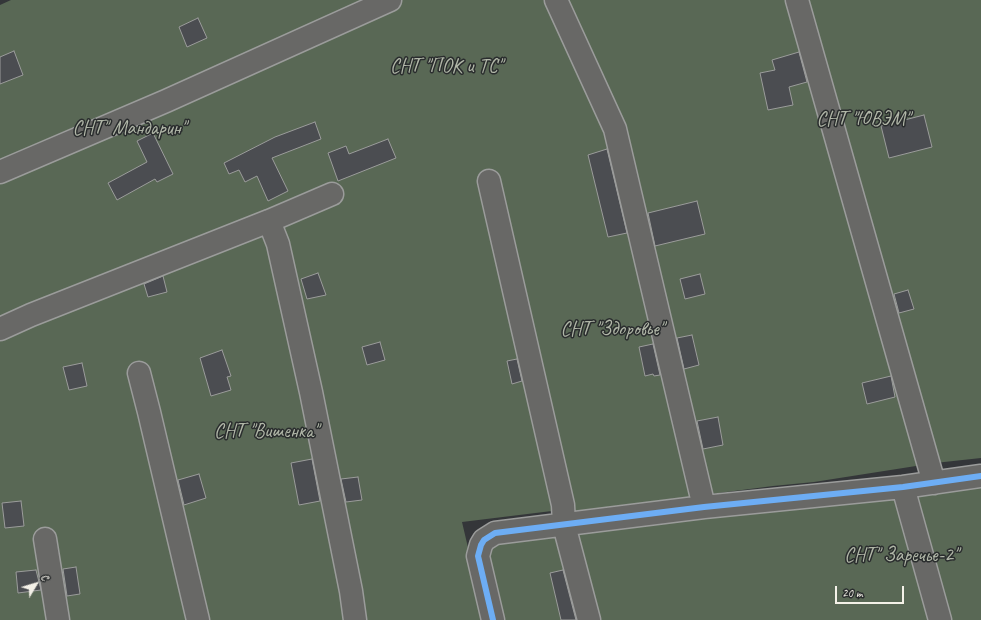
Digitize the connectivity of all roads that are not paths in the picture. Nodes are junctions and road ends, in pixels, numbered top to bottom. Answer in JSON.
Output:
{"nodes":[{"id":1,"x":390,"y":0,"type":"edge"},
{"id":2,"x":556,"y":0,"type":"edge"},
{"id":3,"x":797,"y":0,"type":"edge"},
{"id":4,"x":0,"y":172,"type":"edge"},
{"id":5,"x":489,"y":181,"type":"dead end"},
{"id":6,"x":332,"y":194,"type":"dead end"},
{"id":7,"x":269,"y":221,"type":"junction"},
{"id":8,"x":0,"y":329,"type":"edge"},
{"id":9,"x":138,"y":373,"type":"dead end"},
{"id":10,"x":981,"y":476,"type":"edge"},
{"id":11,"x":934,"y":483,"type":"junction"},
{"id":12,"x":903,"y":487,"type":"junction"},
{"id":13,"x":704,"y":507,"type":"junction"},
{"id":14,"x":564,"y":525,"type":"junction"},
{"id":15,"x":45,"y":539,"type":"dead end"},
{"id":16,"x":58,"y":620,"type":"edge"},
{"id":17,"x":198,"y":620,"type":"edge"},
{"id":18,"x":355,"y":620,"type":"edge"},
{"id":19,"x":493,"y":620,"type":"edge"},
{"id":20,"x":589,"y":620,"type":"edge"},
{"id":21,"x":940,"y":620,"type":"edge"}],
"edges":[{"from":1,"to":4,"type":"street"},
{"from":2,"to":13,"type":"street"},
{"from":3,"to":11,"type":"street"},
{"from":5,"to":14,"type":"street"},
{"from":6,"to":7,"type":"street"},
{"from":7,"to":8,"type":"street"},
{"from":7,"to":18,"type":"street"},
{"from":9,"to":17,"type":"street"},
{"from":10,"to":11,"type":"street"},
{"from":11,"to":12,"type":"street"},
{"from":12,"to":13,"type":"street"},
{"from":12,"to":21,"type":"street"},
{"from":13,"to":14,"type":"street"},
{"from":14,"to":19,"type":"street"},
{"from":14,"to":20,"type":"street"},
{"from":15,"to":16,"type":"street"}]}
